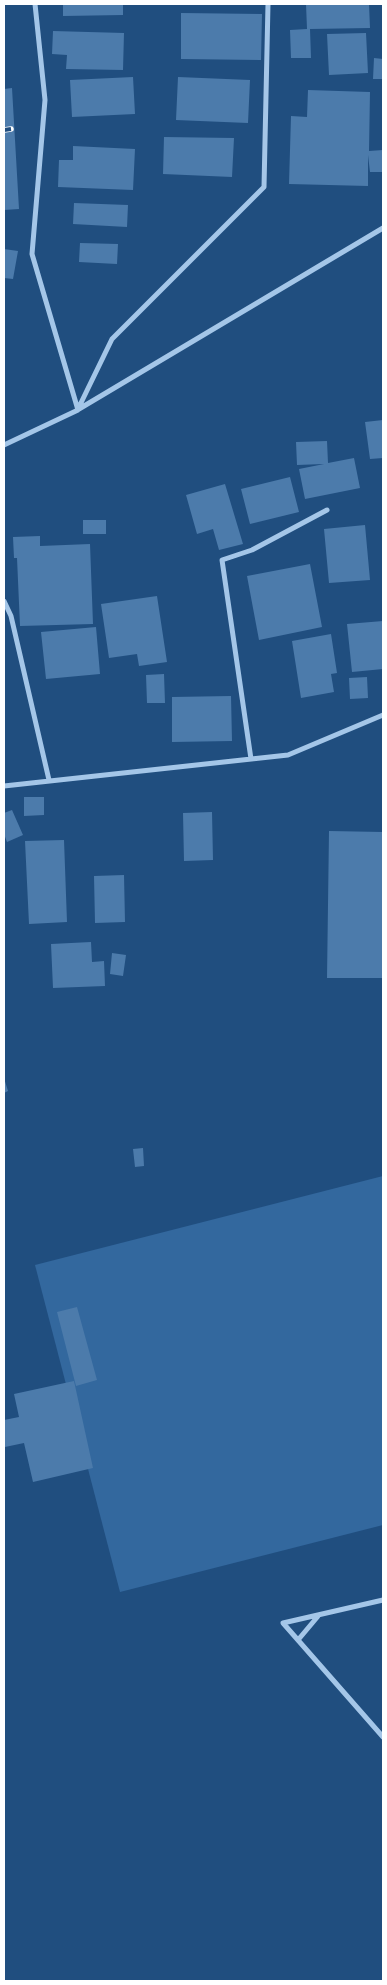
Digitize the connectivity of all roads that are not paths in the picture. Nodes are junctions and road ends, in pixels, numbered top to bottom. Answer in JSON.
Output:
{"nodes":[{"id":1,"x":35,"y":4,"type":"edge"},
{"id":2,"x":268,"y":4,"type":"edge"},
{"id":3,"x":383,"y":228,"type":"edge"},
{"id":4,"x":78,"y":410,"type":"junction"},
{"id":5,"x":4,"y":445,"type":"edge"},
{"id":6,"x":327,"y":510,"type":"dead end"},
{"id":7,"x":4,"y":601,"type":"edge"},
{"id":8,"x":383,"y":715,"type":"edge"},
{"id":9,"x":251,"y":759,"type":"junction"},
{"id":10,"x":48,"y":780,"type":"junction"},
{"id":11,"x":4,"y":786,"type":"edge"},
{"id":12,"x":383,"y":1600,"type":"edge"},
{"id":13,"x":320,"y":1614,"type":"junction"},
{"id":14,"x":298,"y":1640,"type":"junction"},
{"id":15,"x":383,"y":1737,"type":"edge"}],
"edges":[{"from":1,"to":4,"type":"street"},
{"from":2,"to":4,"type":"street"},
{"from":3,"to":4,"type":"street"},
{"from":4,"to":5,"type":"street"},
{"from":6,"to":9,"type":"street"},
{"from":7,"to":10,"type":"street"},
{"from":8,"to":9,"type":"street"},
{"from":9,"to":10,"type":"street"},
{"from":10,"to":11,"type":"street"},
{"from":12,"to":13,"type":"street"},
{"from":13,"to":14,"type":"street"},
{"from":13,"to":14,"type":"street"},
{"from":14,"to":15,"type":"street"}]}
